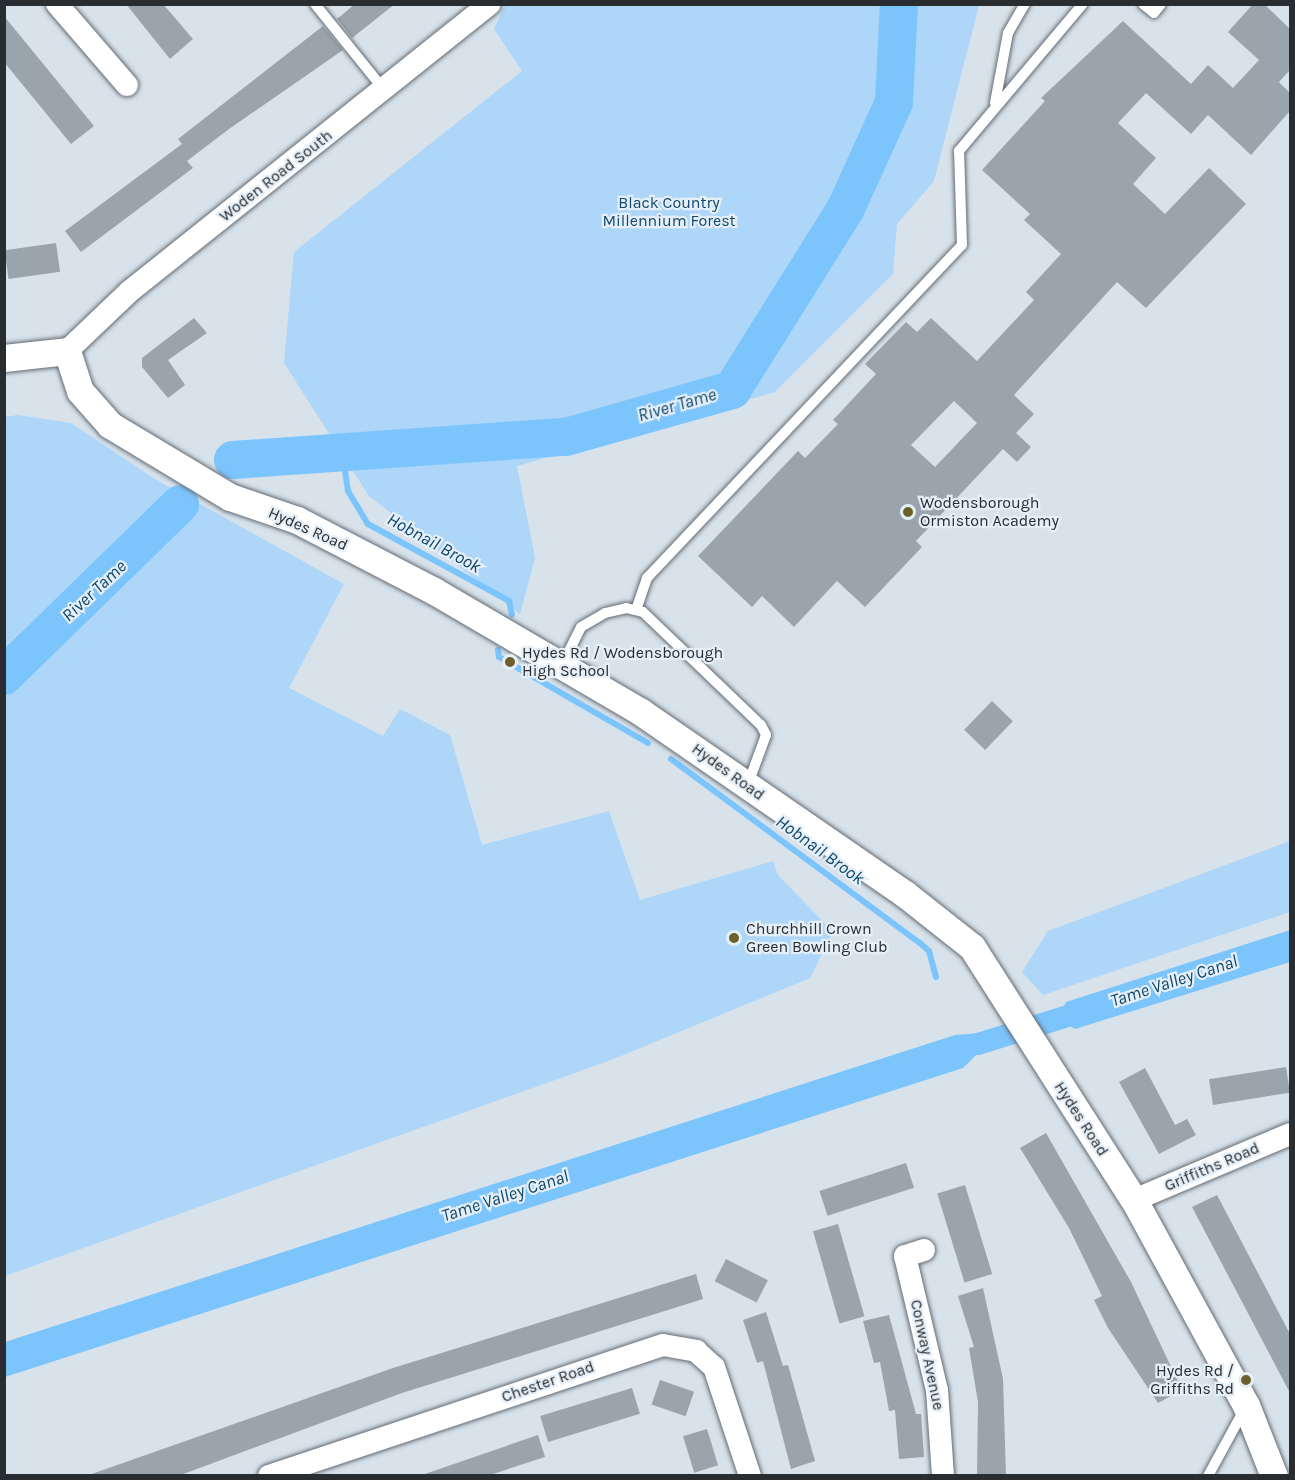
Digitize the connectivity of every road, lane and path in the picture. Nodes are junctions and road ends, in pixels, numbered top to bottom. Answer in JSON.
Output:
{"nodes":[{"id":1,"x":57,"y":4,"type":"edge"},
{"id":2,"x":315,"y":4,"type":"edge"},
{"id":3,"x":1025,"y":4,"type":"edge"},
{"id":4,"x":1083,"y":4,"type":"edge"},
{"id":5,"x":1143,"y":4,"type":"edge"},
{"id":6,"x":488,"y":5,"type":"edge"},
{"id":7,"x":1158,"y":9,"type":"edge"},
{"id":8,"x":127,"y":85,"type":"dead end"},
{"id":9,"x":385,"y":91,"type":"junction"},
{"id":10,"x":995,"y":103,"type":"junction"},
{"id":11,"x":67,"y":351,"type":"junction"},
{"id":12,"x":4,"y":358,"type":"edge"},
{"id":13,"x":636,"y":610,"type":"junction"},
{"id":14,"x":562,"y":665,"type":"junction"},
{"id":15,"x":747,"y":787,"type":"junction"},
{"id":16,"x":1290,"y":1134,"type":"edge"},
{"id":17,"x":1134,"y":1200,"type":"junction"},
{"id":18,"x":924,"y":1250,"type":"dead end"},
{"id":19,"x":1246,"y":1405,"type":"junction"},
{"id":20,"x":1277,"y":1471,"type":"edge"},
{"id":21,"x":269,"y":1476,"type":"edge"},
{"id":22,"x":750,"y":1476,"type":"edge"},
{"id":23,"x":943,"y":1476,"type":"edge"},
{"id":24,"x":1208,"y":1476,"type":"edge"}],
"edges":[{"from":1,"to":8,"type":"street"},
{"from":2,"to":9,"type":"lane"},
{"from":3,"to":10,"type":"lane"},
{"from":4,"to":10,"type":"lane"},
{"from":5,"to":7,"type":"lane"},
{"from":6,"to":9,"type":"street","name":"Woden Road South"},
{"from":9,"to":11,"type":"street","name":"Woden Road South"},
{"from":10,"to":13,"type":"lane"},
{"from":11,"to":12,"type":"street"},
{"from":11,"to":14,"type":"street","name":"Hydes Road"},
{"from":13,"to":14,"type":"lane"},
{"from":13,"to":15,"type":"lane"},
{"from":14,"to":15,"type":"street","name":"Hydes Road"},
{"from":15,"to":17,"type":"street","name":"Hydes Road"},
{"from":16,"to":17,"type":"street","name":"Griffiths Road"},
{"from":17,"to":19,"type":"street","name":"Hydes Road"},
{"from":18,"to":23,"type":"street","name":"Conway Avenue"},
{"from":19,"to":20,"type":"street","name":"Hydes Road"},
{"from":19,"to":24,"type":"lane"},
{"from":21,"to":22,"type":"street","name":"Chester Road"}]}
